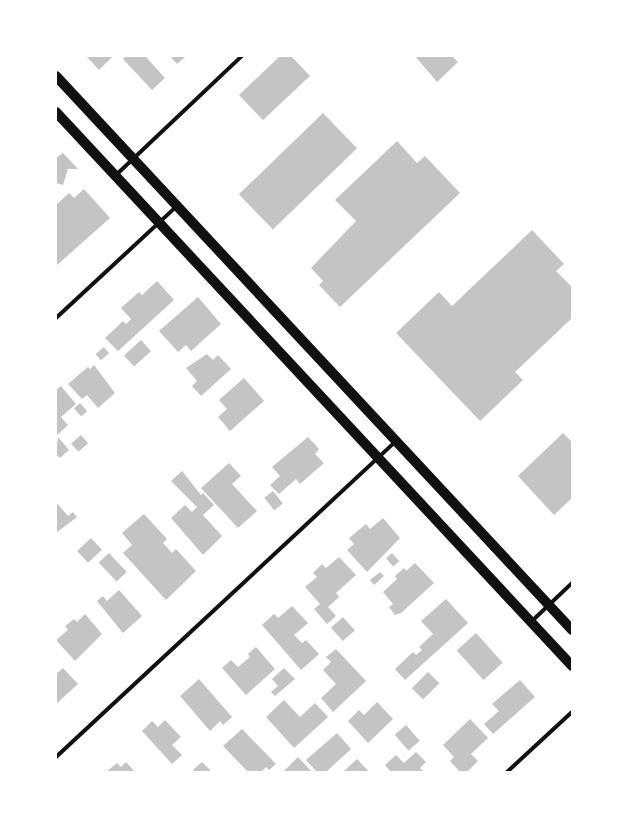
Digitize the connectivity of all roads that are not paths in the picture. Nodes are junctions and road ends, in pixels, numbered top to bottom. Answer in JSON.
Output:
{"nodes":[{"id":1,"x":242,"y":56,"type":"edge"},
{"id":2,"x":56,"y":76,"type":"edge"},
{"id":3,"x":56,"y":112,"type":"edge"},
{"id":4,"x":133,"y":158,"type":"junction"},
{"id":5,"x":115,"y":176,"type":"junction"},
{"id":6,"x":177,"y":206,"type":"junction"},
{"id":7,"x":159,"y":222,"type":"junction"},
{"id":8,"x":56,"y":318,"type":"edge"},
{"id":9,"x":396,"y":441,"type":"junction"},
{"id":10,"x":378,"y":458,"type":"junction"},
{"id":11,"x":572,"y":583,"type":"edge"},
{"id":12,"x":549,"y":604,"type":"junction"},
{"id":13,"x":531,"y":622,"type":"junction"},
{"id":14,"x":572,"y":630,"type":"edge"},
{"id":15,"x":572,"y":666,"type":"edge"},
{"id":16,"x":572,"y":712,"type":"edge"},
{"id":17,"x":56,"y":757,"type":"edge"},
{"id":18,"x":507,"y":772,"type":"edge"}],
"edges":[{"from":1,"to":4,"type":"street"},
{"from":2,"to":4,"type":"main road"},
{"from":3,"to":5,"type":"main road"},
{"from":4,"to":5,"type":"street"},
{"from":4,"to":6,"type":"main road"},
{"from":5,"to":7,"type":"main road"},
{"from":6,"to":7,"type":"street"},
{"from":6,"to":9,"type":"main road"},
{"from":7,"to":8,"type":"street"},
{"from":7,"to":10,"type":"main road"},
{"from":9,"to":10,"type":"street"},
{"from":9,"to":12,"type":"main road"},
{"from":10,"to":13,"type":"main road"},
{"from":10,"to":17,"type":"street"},
{"from":11,"to":12,"type":"street"},
{"from":12,"to":13,"type":"street"},
{"from":12,"to":14,"type":"main road"},
{"from":13,"to":15,"type":"main road"},
{"from":16,"to":18,"type":"street"}]}
